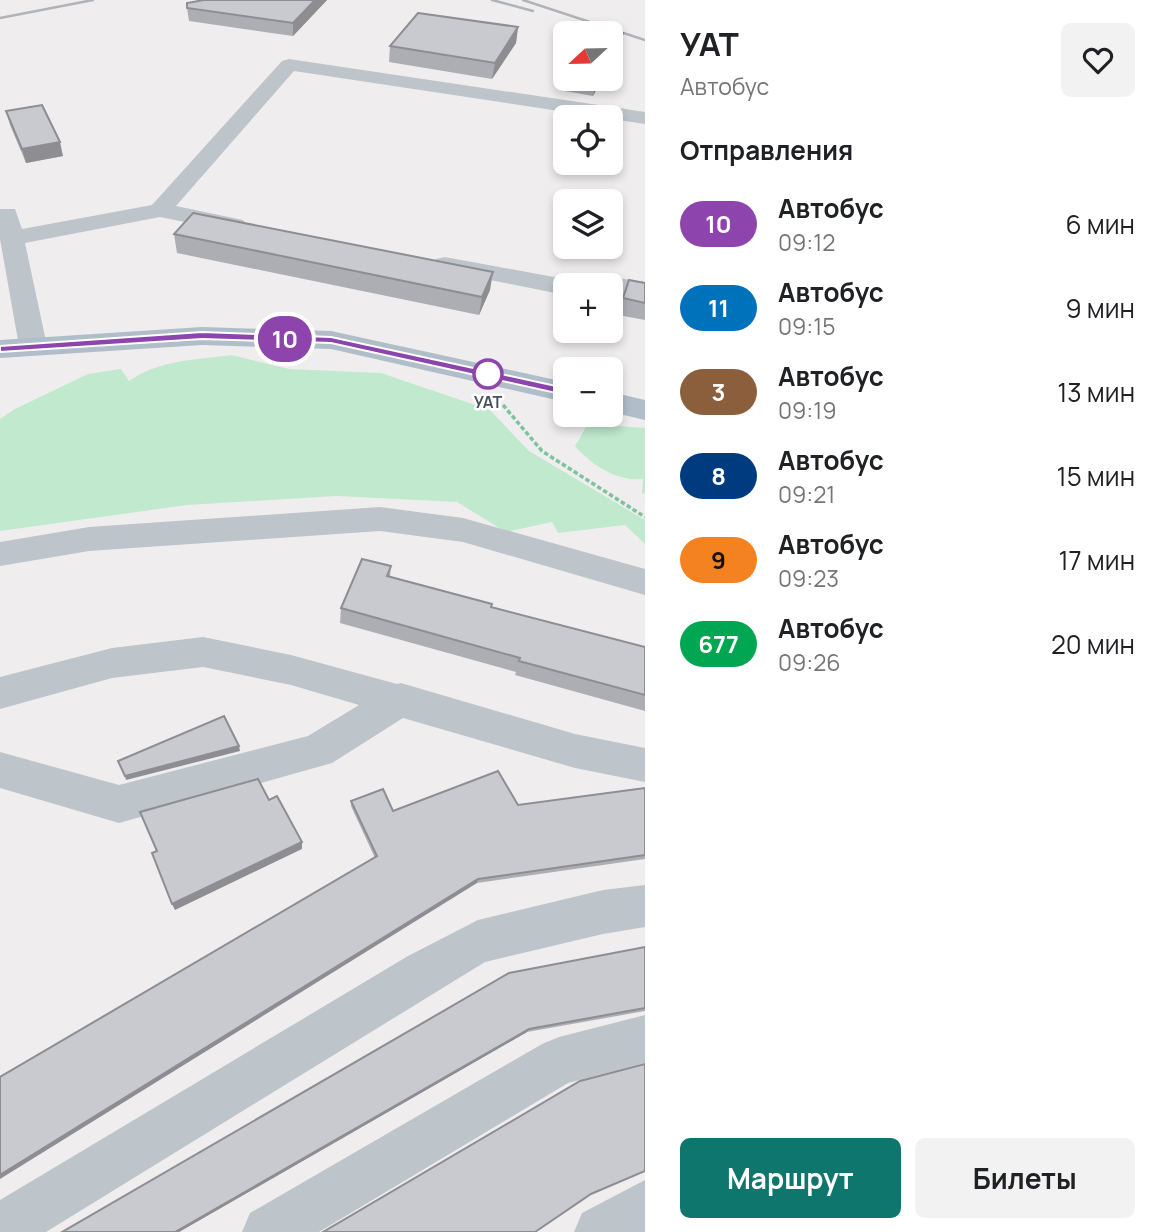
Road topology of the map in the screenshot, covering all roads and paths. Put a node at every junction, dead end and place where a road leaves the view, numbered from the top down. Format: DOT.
graph roads {
  1 [pos="645,118"];
  2 [pos="160,210"];
  3 [pos="254,228"];
  4 [pos="417,259"];
  5 [pos="553,285"];
  6 [pos="623,287"];
  7 [pos="645,290"];
  8 [pos="33,346"];
  9 [pos="0,349"];
  10 [pos="553,389"];
  11 [pos="503,405"];
  12 [pos="623,405"];
  13 [pos="645,410"];
  14 [pos="645,517"];
  15 [pos="0,554"];
  16 [pos="645,582"];
  17 [pos="0,693"];
  18 [pos="401,699"];
  19 [pos="645,765"];
  20 [pos="0,770"];
  21 [pos="645,906"];
  22 [pos="645,1039"];
  23 [pos="645,1206"];
  24 [pos="0,1230"];
  25 [pos="269,1232"];
  26 [pos="601,1232"];
  1 -- 2 [label="street"];
  2 -- 3 [label="street"];
  2 -- 8 [label="street"];
  4 -- 5 [label="street"];
  6 -- 7 [label="street"];
  8 -- 9 [label="main road"];
  8 -- 10 [label="main road"];
  11 -- 14 [label="path"];
  12 -- 13 [label="main road"];
  15 -- 16 [label="street"];
  17 -- 18 [label="street"];
  18 -- 19 [label="street"];
  18 -- 20 [label="street"];
  21 -- 24 [label="street"];
  22 -- 25 [label="street"];
  23 -- 26 [label="street"];
}
